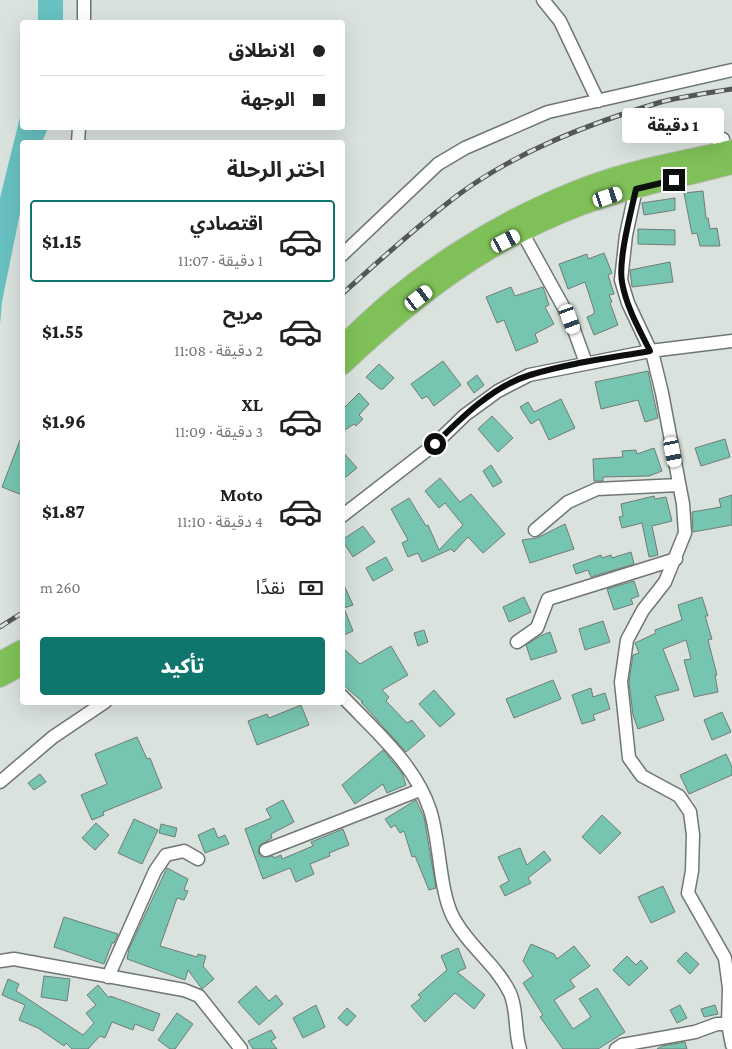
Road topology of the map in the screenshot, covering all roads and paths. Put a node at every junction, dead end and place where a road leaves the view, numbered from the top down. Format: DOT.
graph roads {
  1 [pos="84,0"];
  2 [pos="543,0"];
  3 [pos="84,20"];
  4 [pos="732,70"];
  5 [pos="598,101"];
  6 [pos="723,147"];
  7 [pos="732,165"];
  8 [pos="636,189"];
  9 [pos="522,232"];
  10 [pos="345,252"];
  11 [pos="732,341"];
  12 [pos="345,343"];
  13 [pos="650,351"];
  14 [pos="345,363"];
  15 [pos="586,363"];
  16 [pos="679,485"];
  17 [pos="345,514"];
  18 [pos="535,530"];
  19 [pos="676,558"];
  20 [pos="517,642"];
  21 [pos="20,650"];
  22 [pos="0,661"];
  23 [pos="20,667"];
  24 [pos="0,678"];
  25 [pos="345,699"];
  26 [pos="101,705"];
  27 [pos="0,782"];
  28 [pos="420,790"];
  29 [pos="266,850"];
  30 [pos="198,859"];
  31 [pos="0,960"];
  32 [pos="108,976"];
  33 [pos="730,1024"];
  34 [pos="732,1045"];
  35 [pos="241,1049"];
  36 [pos="520,1049"];
  37 [pos="616,1049"];
  1 -- 3 [label="street"];
  2 -- 5 [label="street"];
  4 -- 5 [label="street"];
  5 -- 10 [label="street"];
  6 -- 12 [label="highway"];
  7 -- 8 [label="highway"];
  8 -- 9 [label="highway"];
  8 -- 13 [label="street"];
  9 -- 14 [label="highway"];
  9 -- 15 [label="street"];
  11 -- 13 [label="street"];
  13 -- 15 [label="street"];
  13 -- 16 [label="street"];
  15 -- 17 [label="street"];
  16 -- 18 [label="street"];
  16 -- 19 [label="street"];
  19 -- 20 [label="street"];
  19 -- 33 [label="street"];
  21 -- 22 [label="highway"];
  23 -- 24 [label="highway"];
  25 -- 28 [label="street"];
  26 -- 27 [label="street"];
  28 -- 29 [label="street"];
  28 -- 36 [label="street"];
  30 -- 32 [label="street"];
  31 -- 32 [label="street"];
  32 -- 35 [label="street"];
  33 -- 34 [label="street"];
  33 -- 37 [label="street"];
}
